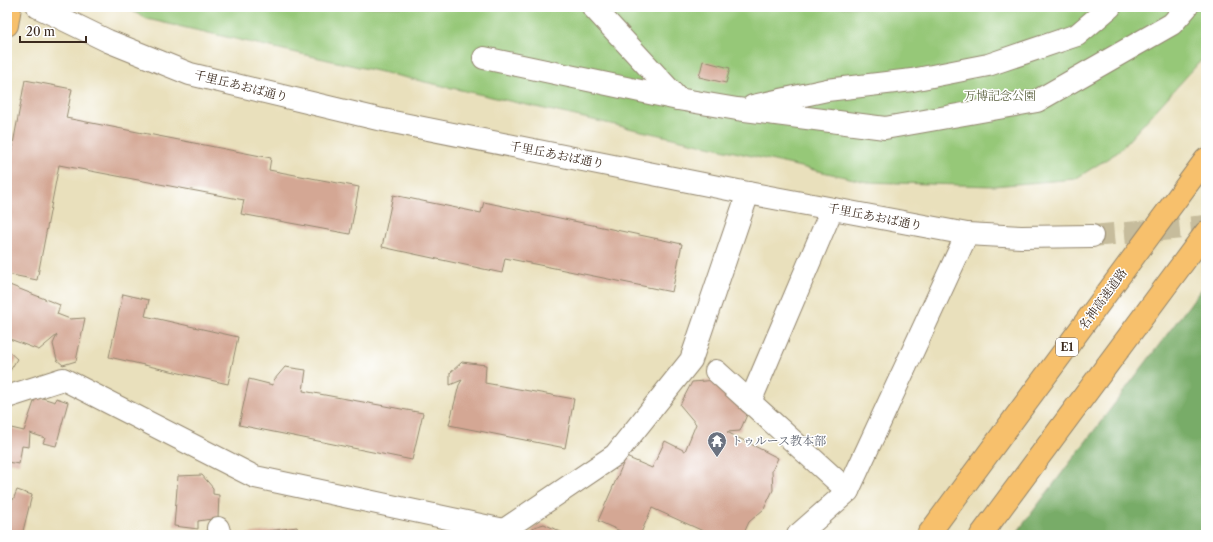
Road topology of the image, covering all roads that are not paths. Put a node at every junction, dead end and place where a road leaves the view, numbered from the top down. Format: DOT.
graph roads {
  1 [pos="10,7"];
  2 [pos="38,7"];
  3 [pos="593,7"];
  4 [pos="1110,7"];
  5 [pos="1187,7"];
  6 [pos="7,25"];
  7 [pos="484,58"];
  8 [pos="678,99"];
  9 [pos="736,110"];
  10 [pos="1206,159"];
  11 [pos="748,193"];
  12 [pos="832,209"];
  13 [pos="1206,232"];
  14 [pos="967,234"];
  15 [pos="1092,236"];
  16 [pos="716,370"];
  17 [pos="7,397"];
  18 [pos="750,402"];
  19 [pos="848,491"];
  20 [pos="798,535"];
  21 [pos="928,535"];
  22 [pos="981,535"];
  1 -- 6 [label="main road"];
  2 -- 11 [label="street, 千里丘あおば通り"];
  3 -- 8 [label="street"];
  4 -- 9 [label="street"];
  5 -- 9 [label="street"];
  7 -- 8 [label="street"];
  8 -- 9 [label="street"];
  10 -- 21 [label="main road, 名神高速道路 / E1"];
  11 -- 12 [label="street, 千里丘あおば通り"];
  11 -- 17 [label="street"];
  12 -- 14 [label="street, 千里丘あおば通り"];
  12 -- 18 [label="street"];
  13 -- 22 [label="main road"];
  14 -- 15 [label="street, 千里丘あおば通り"];
  14 -- 19 [label="street"];
  16 -- 18 [label="street"];
  18 -- 19 [label="street"];
  19 -- 20 [label="street"];
}
